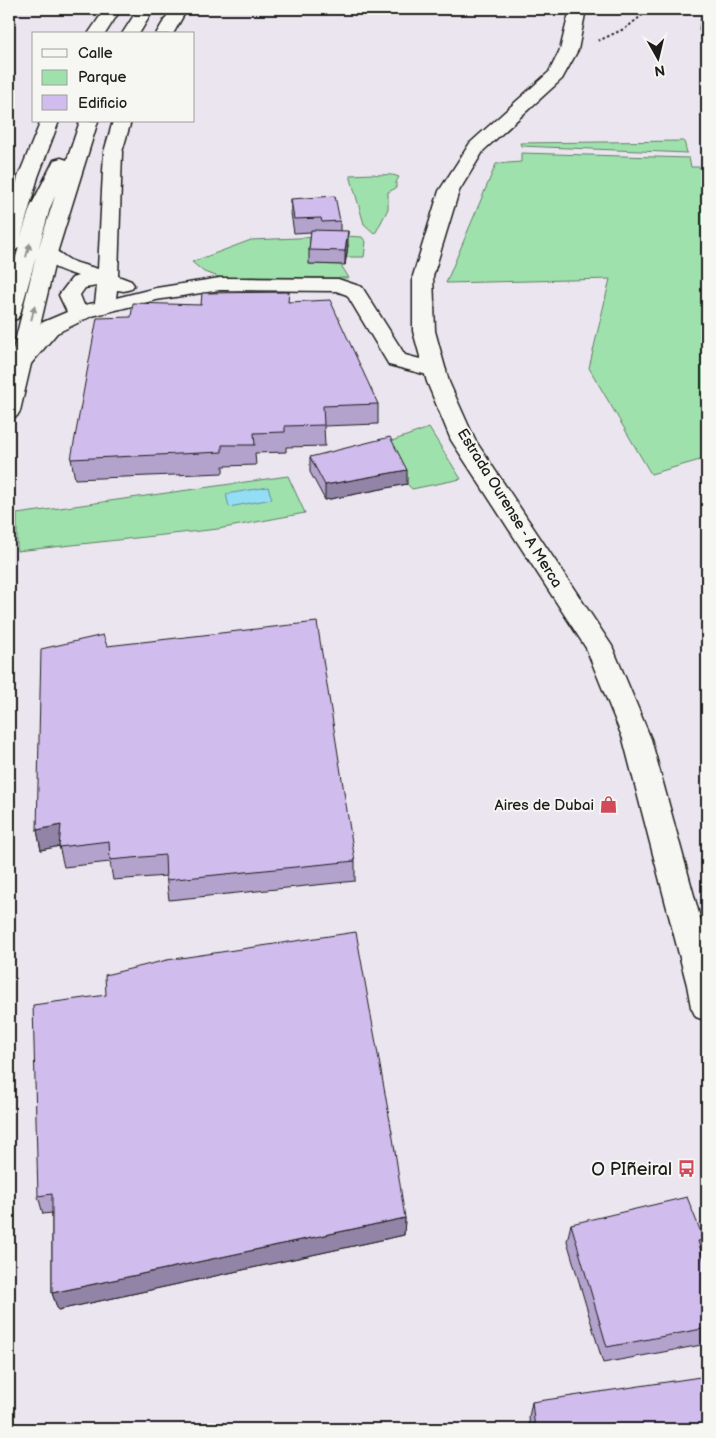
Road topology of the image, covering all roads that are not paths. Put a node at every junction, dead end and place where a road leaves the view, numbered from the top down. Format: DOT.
graph roads {
  1 [pos="113,9"];
  2 [pos="146,9"];
  3 [pos="179,9"];
  4 [pos="578,9"];
  5 [pos="97,32"];
  6 [pos="131,32"];
  7 [pos="165,32"];
  8 [pos="38,122"];
  9 [pos="50,122"];
  10 [pos="81,122"];
  11 [pos="89,122"];
  12 [pos="122,122"];
  13 [pos="9,184"];
  14 [pos="9,246"];
  15 [pos="47,253"];
  16 [pos="108,279"];
  17 [pos="156,294"];
  18 [pos="95,310"];
  19 [pos="9,314"];
  20 [pos="22,360"];
  21 [pos="434,370"];
  22 [pos="9,411"];
  23 [pos="707,1007"];
  1 -- 5 [label="main road"];
  2 -- 6 [label="main road"];
  3 -- 7 [label="main road"];
  4 -- 21 [label="main road, Estrada Ourense - A Merca"];
  8 -- 13 [label="main road"];
  9 -- 14 [label="main road"];
  19 -- 10 [label="main road, one-way"];
  11 -- 15 [label="main road"];
  12 -- 16 [label="main road"];
  15 -- 16 [label="main road"];
  20 -- 15 [label="main road, one-way"];
  16 -- 17 [label="main road"];
  16 -- 18 [label="main road"];
  16 -- 18 [label="main road"];
  17 -- 18 [label="main road"];
  17 -- 21 [label="main road"];
  18 -- 20 [label="main road"];
  20 -- 22 [label="main road"];
  21 -- 23 [label="main road, Estrada Ourense - A Merca"];
}
